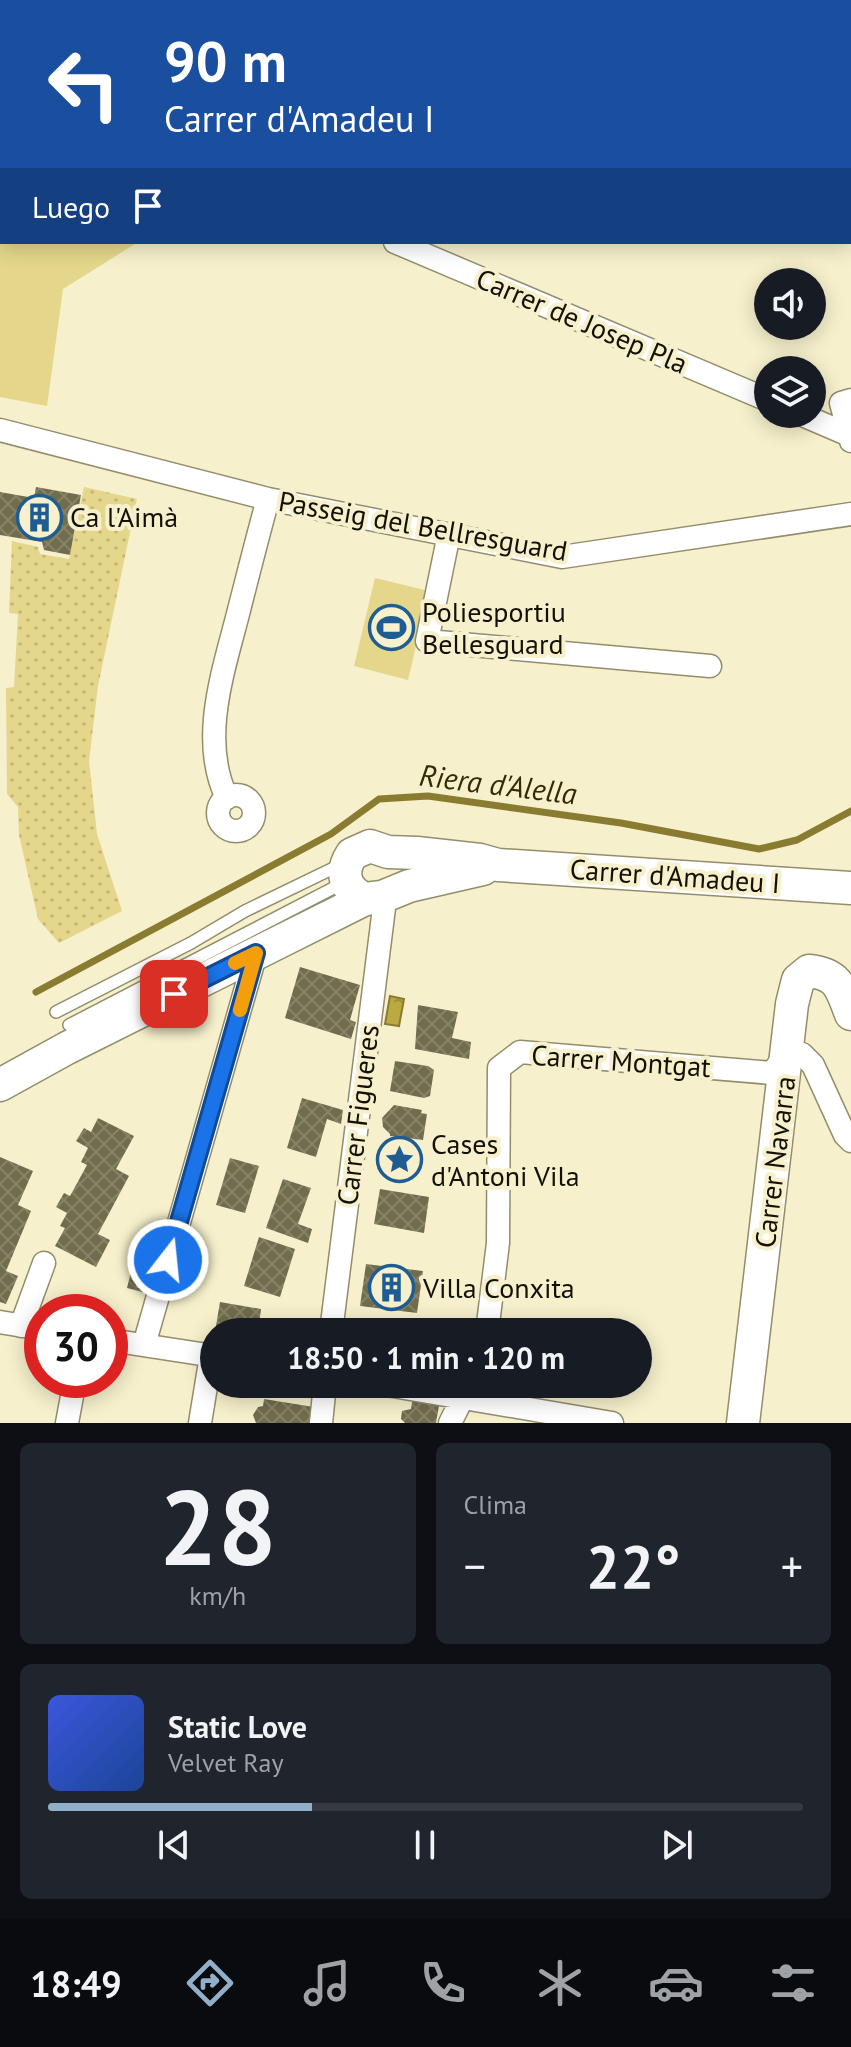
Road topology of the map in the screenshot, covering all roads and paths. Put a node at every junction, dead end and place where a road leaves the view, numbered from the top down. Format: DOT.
graph roads {
  1 [pos="400,244"];
  2 [pos="754,394"];
  3 [pos="851,400"];
  4 [pos="826,426"];
  5 [pos="0,430"];
  6 [pos="850,438"];
  7 [pos="268,499"];
  8 [pos="851,514"];
  9 [pos="449,534"];
  10 [pos="710,666"];
  11 [pos="227,798"];
  12 [pos="388,852"];
  13 [pos="498,865"];
  14 [pos="363,887"];
  15 [pos="849,894"];
  16 [pos="270,946"];
  17 [pos="56,1012"];
  18 [pos="851,1014"];
  19 [pos="66,1038"];
  20 [pos="0,1059"];
  21 [pos="782,1066"];
  22 [pos="0,1085"];
  23 [pos="851,1141"];
  24 [pos="44,1263"];
  25 [pos="333,1318"];
  26 [pos="489,1318"];
  27 [pos="21,1326"];
  28 [pos="128,1343"];
  29 [pos="144,1345"];
  30 [pos="200,1354"];
  31 [pos="72,1398"];
  32 [pos="204,1398"];
  33 [pos="324,1398"];
  34 [pos="466,1398"];
  35 [pos="501,1398"];
  36 [pos="67,1423"];
  37 [pos="200,1423"];
  38 [pos="321,1423"];
  39 [pos="450,1423"];
  40 [pos="612,1423"];
  41 [pos="743,1423"];
  1 -- 2 [label="street, Carrer de Josep Pla"];
  3 -- 6 [label="street"];
  4 -- 6 [label="street"];
  5 -- 7 [label="street, Passeig del Bellresguard"];
  7 -- 9 [label="street, Passeig del Bellresguard"];
  7 -- 11 [label="street"];
  8 -- 9 [label="street, Passeig del Bellresguard"];
  9 -- 10 [label="street"];
  12 -- 13 [label="street, Carrer d'Amadeu I"];
  12 -- 14 [label="street"];
  12 -- 14 [label="street, Carrer d'Amadeu I"];
  13 -- 14 [label="street, Carrer d'Amadeu I"];
  13 -- 15 [label="street, Carrer d'Amadeu I"];
  14 -- 16 [label="street, Carrer d'Amadeu I"];
  14 -- 17 [label="lane"];
  14 -- 19 [label="lane"];
  14 -- 25 [label="street, Carrer Figueres"];
  16 -- 19 [label="street, Carrer d'Amadeu I"];
  16 -- 29 [label="street"];
  18 -- 21 [label="street, Carrer Navarra"];
  19 -- 20 [label="street, Carrer d'Amadeu I"];
  19 -- 22 [label="street, Carrer d'Amadeu I"];
  21 -- 23 [label="street"];
  21 -- 26 [label="street, Carrer Montgat"];
  21 -- 41 [label="street, Carrer Navarra"];
  24 -- 27 [label="street"];
  28 -- 29 [label="street"];
  29 -- 30 [label="street"];
  31 -- 36 [label="street"];
  32 -- 37 [label="street"];
  33 -- 38 [label="street"];
  34 -- 39 [label="street"];
  35 -- 40 [label="street"];
}
